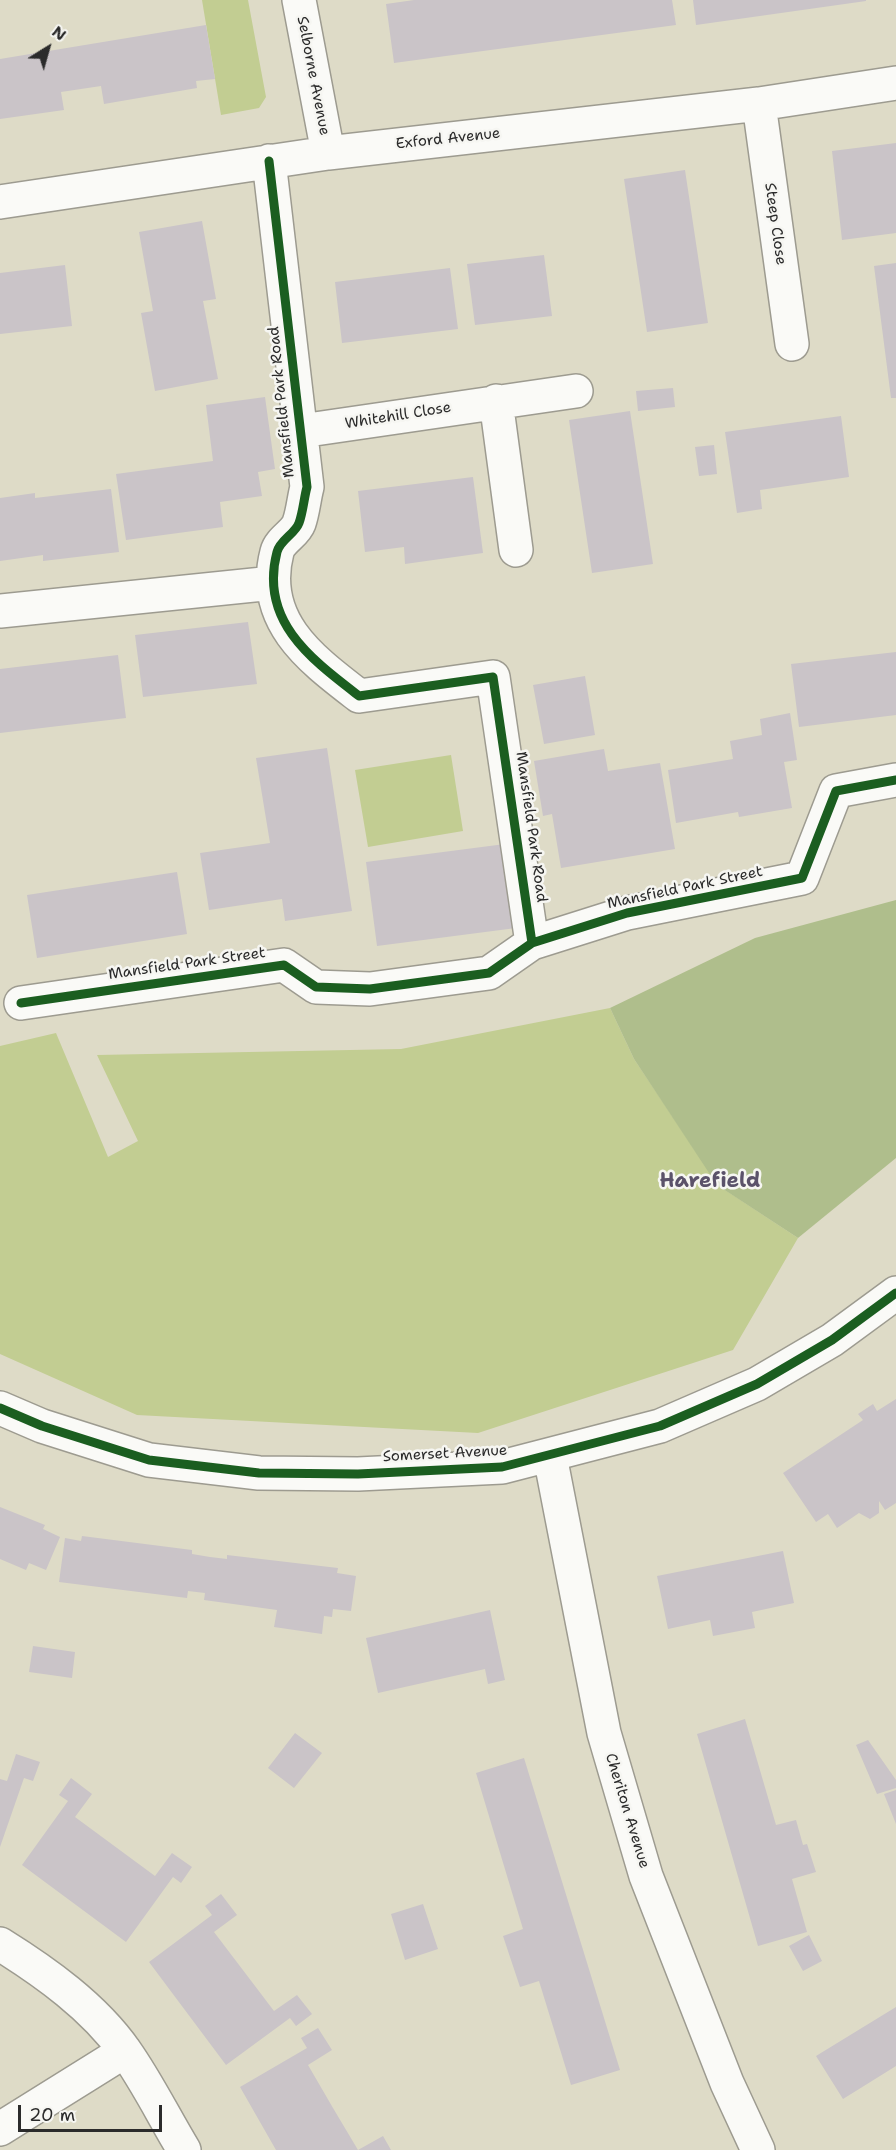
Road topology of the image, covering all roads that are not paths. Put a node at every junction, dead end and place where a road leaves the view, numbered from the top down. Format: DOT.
graph roads {
  1 [pos="299,0"];
  2 [pos="896,83"];
  3 [pos="759,104"];
  4 [pos="328,153"];
  5 [pos="269,161"];
  6 [pos="0,202"];
  7 [pos="792,344"];
  8 [pos="576,391"];
  9 [pos="496,401"];
  10 [pos="300,431"];
  11 [pos="516,550"];
  12 [pos="273,583"];
  13 [pos="0,611"];
  14 [pos="896,780"];
  15 [pos="532,943"];
  16 [pos="21,1003"];
  17 [pos="896,1293"];
  18 [pos="0,1408"];
  19 [pos="550,1456"];
  20 [pos="0,1944"];
  21 [pos="125,2051"];
  22 [pos="0,2129"];
  23 [pos="184,2150"];
  24 [pos="758,2150"];
  1 -- 4 [label="street, Selborne Avenue"];
  2 -- 3 [label="street, Exford Avenue"];
  3 -- 4 [label="street, Exford Avenue"];
  3 -- 7 [label="street, Steep Close"];
  4 -- 5 [label="street, Exford Avenue"];
  5 -- 6 [label="street, Exford Avenue"];
  5 -- 10 [label="street, Mansfield Park Road"];
  8 -- 9 [label="street, Whitehill Close"];
  9 -- 10 [label="street, Whitehill Close"];
  9 -- 11 [label="street"];
  10 -- 12 [label="street, Mansfield Park Road"];
  12 -- 13 [label="street"];
  12 -- 15 [label="street, Mansfield Park Road"];
  14 -- 15 [label="street, Mansfield Park Street"];
  15 -- 16 [label="street, Mansfield Park Street"];
  17 -- 19 [label="street, Somerset Avenue"];
  18 -- 19 [label="street, Somerset Avenue"];
  19 -- 24 [label="street, Cheriton Avenue"];
  20 -- 21 [label="street"];
  21 -- 22 [label="street"];
  21 -- 23 [label="street"];
}
